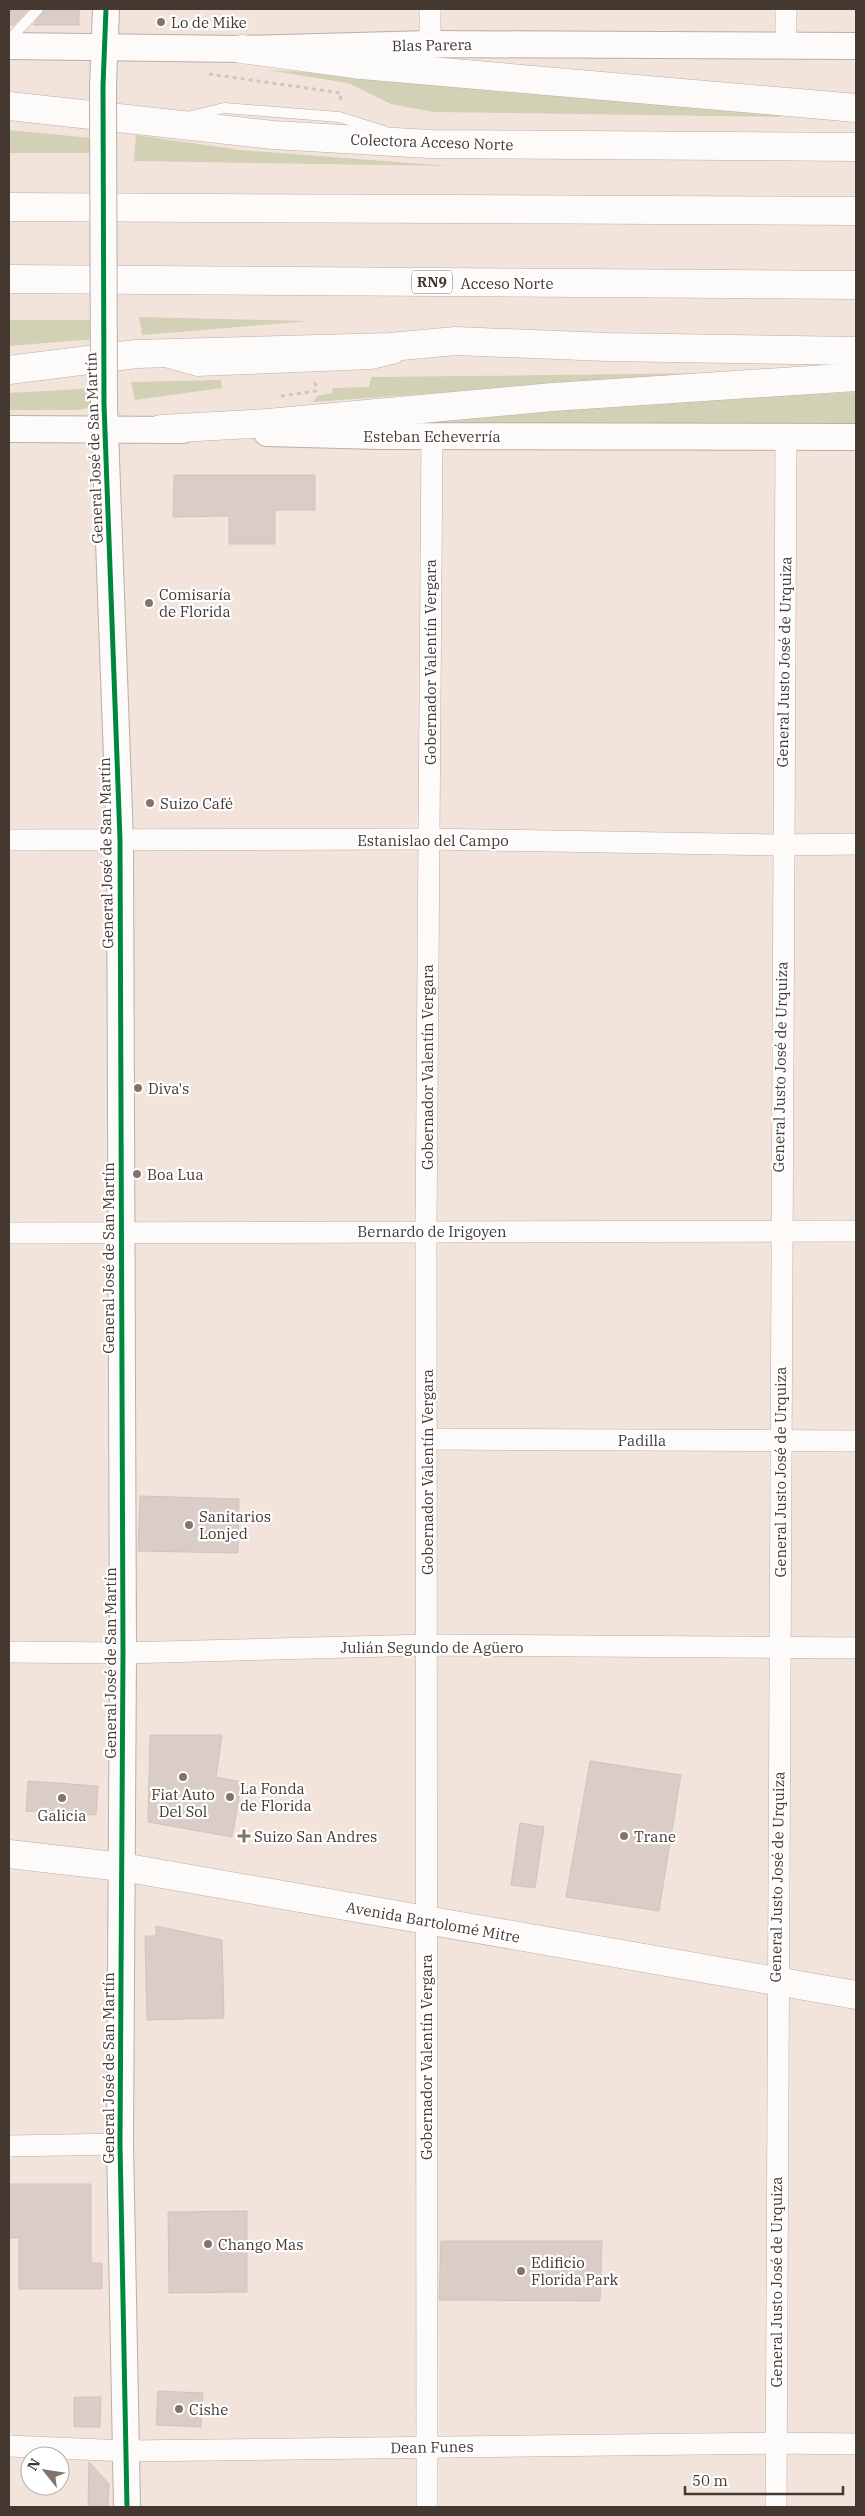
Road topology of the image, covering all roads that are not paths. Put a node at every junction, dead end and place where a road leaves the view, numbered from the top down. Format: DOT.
graph roads {
  1 [pos="38,9"];
  2 [pos="106,9"];
  3 [pos="430,9"];
  4 [pos="786,9"];
  5 [pos="9,40"];
  6 [pos="430,44"];
  7 [pos="9,46"];
  8 [pos="786,46"];
  9 [pos="856,46"];
  10 [pos="105,47"];
  11 [pos="241,49"];
  12 [pos="9,106"];
  13 [pos="856,108"];
  14 [pos="856,147"];
  15 [pos="9,207"];
  16 [pos="856,211"];
  17 [pos="9,279"];
  18 [pos="856,284"];
  19 [pos="856,351"];
  20 [pos="9,370"];
  21 [pos="856,377"];
  22 [pos="106,417"];
  23 [pos="9,429"];
  24 [pos="161,430"];
  25 [pos="432,436"];
  26 [pos="786,437"];
  27 [pos="856,437"];
  28 [pos="429,839"];
  29 [pos="9,840"];
  30 [pos="120,840"];
  31 [pos="856,844"];
  32 [pos="782,845"];
  33 [pos="426,1231"];
  34 [pos="779,1231"];
  35 [pos="856,1231"];
  36 [pos="9,1232"];
  37 [pos="121,1233"];
  38 [pos="427,1439"];
  39 [pos="780,1440"];
  40 [pos="856,1441"];
  41 [pos="427,1645"];
  42 [pos="779,1647"];
  43 [pos="856,1648"];
  44 [pos="9,1652"];
  45 [pos="123,1653"];
  46 [pos="9,1854"];
  47 [pos="122,1867"];
  48 [pos="426,1921"];
  49 [pos="776,1982"];
  50 [pos="856,1995"];
  51 [pos="120,2144"];
  52 [pos="9,2146"];
  53 [pos="776,2443"];
  54 [pos="856,2444"];
  55 [pos="9,2446"];
  56 [pos="428,2446"];
  57 [pos="127,2451"];
  58 [pos="127,2507"];
  59 [pos="427,2507"];
  60 [pos="776,2507"];
  1 -- 5 [label="lane"];
  2 -- 10 [label="street, General José de San Martín"];
  3 -- 6 [label="street"];
  4 -- 8 [label="street"];
  6 -- 8 [label="street, Blas Parera"];
  6 -- 11 [label="street, Blas Parera"];
  7 -- 10 [label="street, Blas Parera"];
  8 -- 9 [label="street, Blas Parera"];
  10 -- 11 [label="street, Blas Parera"];
  10 -- 22 [label="street, General José de San Martín, bridge"];
  11 -- 13 [label="main road"];
  12 -- 14 [label="main road, Colectora Acceso Norte"];
  15 -- 16 [label="main road"];
  17 -- 18 [label="main road, Acceso Norte / RN9"];
  19 -- 20 [label="main road"];
  21 -- 24 [label="main road"];
  22 -- 23 [label="street, Esteban Echeverría"];
  22 -- 24 [label="street, Esteban Echeverría"];
  22 -- 30 [label="street, General José de San Martín"];
  24 -- 25 [label="street, Esteban Echeverría"];
  25 -- 26 [label="street, Esteban Echeverría"];
  25 -- 28 [label="street, Gobernador Valentín Vergara"];
  26 -- 27 [label="street, Esteban Echeverría"];
  26 -- 32 [label="street, General Justo José de Urquiza"];
  28 -- 30 [label="street, Estanislao del Campo"];
  28 -- 32 [label="street, Estanislao del Campo"];
  28 -- 33 [label="street, Gobernador Valentín Vergara"];
  29 -- 30 [label="street, Estanislao del Campo"];
  30 -- 37 [label="street, General José de San Martín"];
  31 -- 32 [label="street, Estanislao del Campo"];
  32 -- 34 [label="street, General Justo José de Urquiza"];
  33 -- 34 [label="street, Bernardo de Irigoyen"];
  33 -- 37 [label="street, Bernardo de Irigoyen"];
  33 -- 38 [label="street, Gobernador Valentín Vergara"];
  34 -- 35 [label="street, Bernardo de Irigoyen"];
  34 -- 39 [label="street, General Justo José de Urquiza"];
  36 -- 37 [label="street, Bernardo de Irigoyen"];
  37 -- 45 [label="street, General José de San Martín"];
  38 -- 39 [label="street, Padilla"];
  38 -- 41 [label="street, Gobernador Valentín Vergara"];
  39 -- 40 [label="street, Padilla"];
  39 -- 42 [label="street, General Justo José de Urquiza"];
  41 -- 42 [label="street, Julián Segundo de Agüero"];
  41 -- 45 [label="street, Julián Segundo de Agüero"];
  41 -- 48 [label="street, Gobernador Valentín Vergara"];
  42 -- 43 [label="street, Julián Segundo de Agüero"];
  42 -- 49 [label="street, General Justo José de Urquiza"];
  44 -- 45 [label="street, Julián Segundo de Agüero"];
  45 -- 47 [label="street, General José de San Martín"];
  46 -- 47 [label="main road, Avenida Bartolomé Mitre"];
  47 -- 48 [label="main road, Avenida Bartolomé Mitre"];
  47 -- 51 [label="street, General José de San Martín"];
  48 -- 49 [label="main road, Avenida Bartolomé Mitre"];
  48 -- 56 [label="street, Gobernador Valentín Vergara"];
  49 -- 50 [label="main road, Avenida Bartolomé Mitre"];
  49 -- 53 [label="street, General Justo José de Urquiza"];
  51 -- 52 [label="street"];
  51 -- 57 [label="street, General José de San Martín"];
  53 -- 54 [label="street, Dean Funes"];
  53 -- 56 [label="street, Dean Funes"];
  53 -- 60 [label="street, General Justo José de Urquiza"];
  55 -- 57 [label="street, Dean Funes"];
  56 -- 57 [label="street, Dean Funes"];
  56 -- 59 [label="street, Gobernador Valentín Vergara"];
  57 -- 58 [label="street, General José de San Martín"];
}
